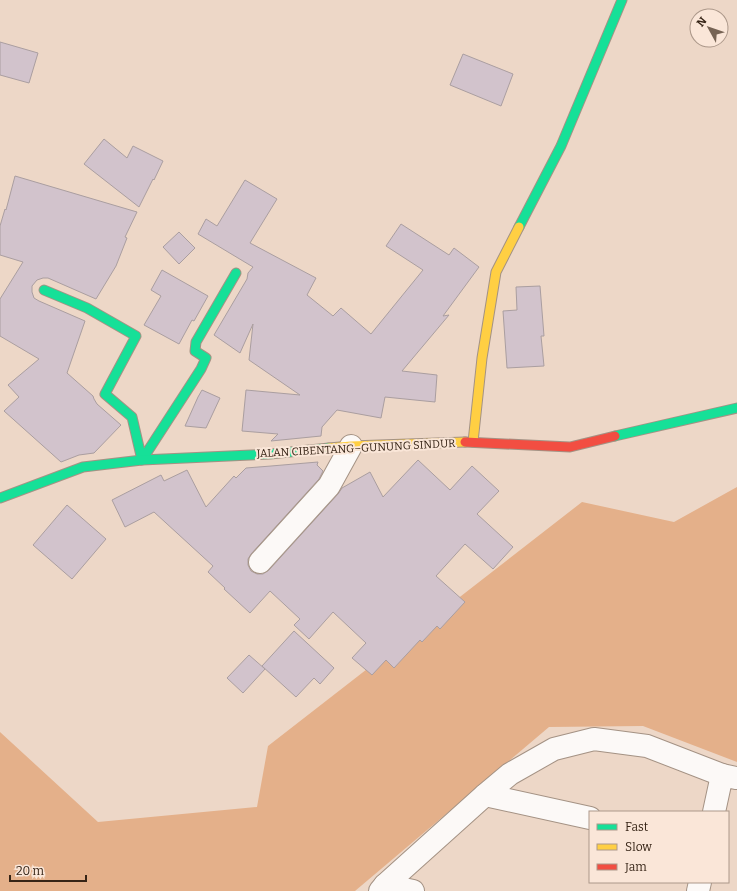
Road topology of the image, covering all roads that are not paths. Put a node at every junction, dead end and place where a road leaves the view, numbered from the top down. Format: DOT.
graph roads {
  1 [pos="622,0"];
  2 [pos="236,273"];
  3 [pos="44,290"];
  4 [pos="737,408"];
  5 [pos="473,442"];
  6 [pos="351,446"];
  7 [pos="142,460"];
  8 [pos="0,498"];
  9 [pos="260,562"];
  10 [pos="730,776"];
  11 [pos="484,795"];
  12 [pos="714,811"];
  13 [pos="589,818"];
  14 [pos="382,888"];
  15 [pos="413,891"];
  1 -- 5 [label="street"];
  2 -- 7 [label="street"];
  3 -- 7 [label="street"];
  4 -- 5 [label="street, JALAN CIBENTANG–GUNUNG SINDUR"];
  5 -- 6 [label="street, JALAN CIBENTANG–GUNUNG SINDUR"];
  6 -- 7 [label="street, JALAN CIBENTANG–GUNUNG SINDUR"];
  6 -- 9 [label="street"];
  7 -- 8 [label="street, JALAN CIBENTANG–GUNUNG SINDUR"];
  10 -- 11 [label="street"];
  10 -- 12 [label="street"];
  11 -- 13 [label="street"];
  11 -- 14 [label="street"];
  14 -- 15 [label="street"];
}
